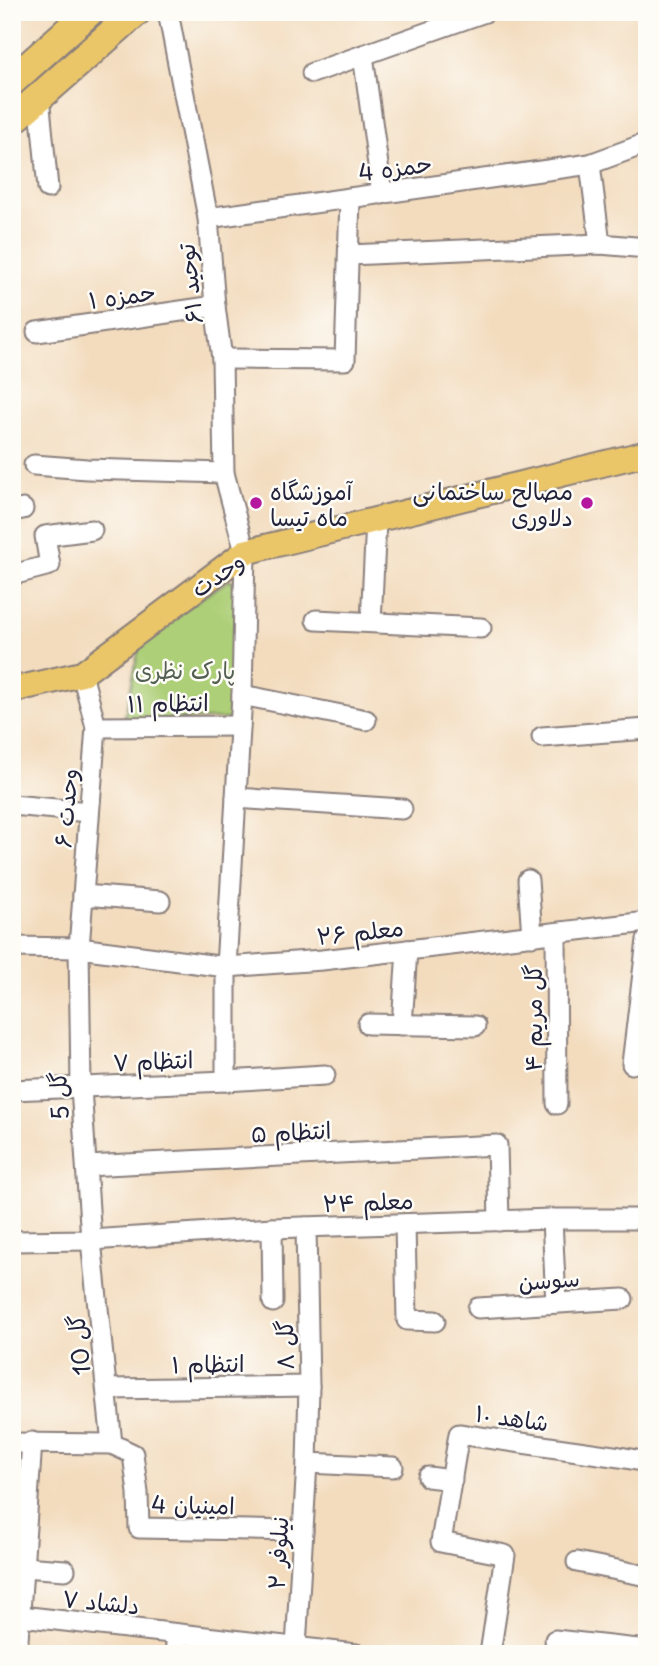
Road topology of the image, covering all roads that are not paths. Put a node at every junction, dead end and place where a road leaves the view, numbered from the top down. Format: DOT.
graph roads {
  1 [pos="89,12"];
  2 [pos="136,12"];
  3 [pos="168,12"];
  4 [pos="485,12"];
  5 [pos="363,55"];
  6 [pos="312,73"];
  7 [pos="12,81"];
  8 [pos="39,97"];
  9 [pos="12,121"];
  10 [pos="647,143"];
  11 [pos="590,164"];
  12 [pos="48,188"];
  13 [pos="382,194"];
  14 [pos="350,198"];
  15 [pos="208,218"];
  16 [pos="600,244"];
  17 [pos="647,248"];
  18 [pos="348,254"];
  19 [pos="215,306"];
  20 [pos="37,332"];
  21 [pos="222,359"];
  22 [pos="647,453"];
  23 [pos="34,466"];
  24 [pos="224,473"];
  25 [pos="376,521"];
  26 [pos="92,530"];
  27 [pos="245,552"];
  28 [pos="12,575"];
  29 [pos="316,620"];
  30 [pos="371,622"];
  31 [pos="481,628"];
  32 [pos="82,674"];
  33 [pos="12,690"];
  34 [pos="242,695"];
  35 [pos="366,720"];
  36 [pos="240,726"];
  37 [pos="96,727"];
  38 [pos="647,729"];
  39 [pos="542,737"];
  40 [pos="236,798"];
  41 [pos="12,805"];
  42 [pos="402,809"];
  43 [pos="89,812"];
  44 [pos="528,880"];
  45 [pos="83,895"];
  46 [pos="160,901"];
  47 [pos="647,922"];
  48 [pos="556,933"];
  49 [pos="532,936"];
  50 [pos="647,940"];
  51 [pos="12,947"];
  52 [pos="79,948"];
  53 [pos="407,950"];
  54 [pos="226,967"];
  55 [pos="368,1024"];
  56 [pos="402,1025"];
  57 [pos="475,1026"];
  58 [pos="632,1063"];
  59 [pos="325,1075"];
  60 [pos="226,1081"];
  61 [pos="81,1087"];
  62 [pos="12,1090"];
  63 [pos="557,1104"];
  64 [pos="88,1166"];
  65 [pos="552,1219"];
  66 [pos="647,1219"];
  67 [pos="499,1221"];
  68 [pos="405,1224"];
  69 [pos="306,1227"];
  70 [pos="272,1228"];
  71 [pos="91,1240"];
  72 [pos="12,1241"];
  73 [pos="623,1299"];
  74 [pos="273,1302"];
  75 [pos="556,1303"];
  76 [pos="478,1308"];
  77 [pos="435,1321"];
  78 [pos="309,1386"];
  79 [pos="107,1389"];
  80 [pos="32,1442"];
  81 [pos="12,1443"];
  82 [pos="112,1444"];
  83 [pos="307,1462"];
  84 [pos="647,1462"];
  85 [pos="393,1467"];
  86 [pos="428,1477"];
  87 [pos="452,1480"];
  88 [pos="303,1531"];
  89 [pos="577,1562"];
  90 [pos="23,1567"];
  91 [pos="65,1570"];
  92 [pos="647,1576"];
  93 [pos="16,1616"];
  94 [pos="177,1634"];
  95 [pos="555,1640"];
  96 [pos="296,1647"];
  97 [pos="260,1648"];
  98 [pos="642,1651"];
  99 [pos="325,1652"];
  100 [pos="17,1654"];
  101 [pos="175,1654"];
  102 [pos="356,1654"];
  103 [pos="491,1654"];
  1 -- 7 [label="highway"];
  2 -- 8 [label="highway"];
  3 -- 15 [label="street, توحید ۶۱"];
  4 -- 5 [label="street"];
  5 -- 6 [label="street"];
  5 -- 13 [label="street"];
  8 -- 9 [label="highway"];
  8 -- 12 [label="street"];
  10 -- 11 [label="street, حمزه 4"];
  11 -- 13 [label="street, حمزه 4"];
  11 -- 16 [label="street"];
  13 -- 14 [label="street, حمزه 4"];
  14 -- 15 [label="street, حمزه 4"];
  14 -- 18 [label="street"];
  15 -- 19 [label="street, توحید ۶۱"];
  16 -- 17 [label="street"];
  16 -- 18 [label="street"];
  18 -- 21 [label="street"];
  19 -- 20 [label="street, حمزه ۱"];
  19 -- 21 [label="street, توحید ۶۱"];
  21 -- 24 [label="street, توحید ۶۱"];
  22 -- 25 [label="main road, وحدت"];
  23 -- 24 [label="street"];
  24 -- 27 [label="street, توحید ۶۱"];
  25 -- 27 [label="main road, وحدت"];
  25 -- 30 [label="street"];
  26 -- 28 [label="street"];
  27 -- 32 [label="main road, وحدت"];
  27 -- 34 [label="street, توحید ۶۱"];
  29 -- 30 [label="street"];
  30 -- 31 [label="street"];
  32 -- 33 [label="main road, وحدت"];
  32 -- 37 [label="street, وحدت ۶"];
  34 -- 35 [label="street"];
  34 -- 36 [label="street, توحید ۶۱"];
  36 -- 37 [label="street, انتظام ۱۱"];
  36 -- 40 [label="street, توحید ۶۱"];
  37 -- 43 [label="street, وحدت ۶"];
  38 -- 39 [label="street"];
  40 -- 42 [label="street"];
  40 -- 54 [label="street, توحید ۶۱"];
  41 -- 43 [label="street"];
  43 -- 45 [label="street, وحدت ۶"];
  44 -- 49 [label="street"];
  45 -- 46 [label="street"];
  45 -- 52 [label="street, وحدت ۶"];
  47 -- 48 [label="street, معلم ۲۶"];
  48 -- 49 [label="street, معلم ۲۶"];
  48 -- 63 [label="street, گل مریم ۴"];
  49 -- 53 [label="street, معلم ۲۶"];
  50 -- 58 [label="street"];
  51 -- 52 [label="street, معلم ۲۶"];
  52 -- 54 [label="street, معلم ۲۶"];
  52 -- 61 [label="street, گل 5"];
  53 -- 54 [label="street, معلم ۲۶"];
  53 -- 56 [label="street"];
  54 -- 60 [label="street, توحید ۶۱"];
  55 -- 56 [label="street"];
  56 -- 57 [label="street"];
  59 -- 60 [label="street, انتظام ۷"];
  60 -- 61 [label="street, انتظام ۷"];
  61 -- 62 [label="street, انتظام ۷"];
  61 -- 64 [label="street, گل 5"];
  64 -- 67 [label="street, انتظام ۵"];
  64 -- 71 [label="street, گل 5"];
  65 -- 66 [label="street, معلم ۲۴"];
  65 -- 67 [label="street, معلم ۲۴"];
  65 -- 75 [label="street"];
  67 -- 68 [label="street, معلم ۲۴"];
  68 -- 69 [label="street, معلم ۲۴"];
  68 -- 77 [label="street"];
  69 -- 70 [label="street, معلم ۲۴"];
  69 -- 78 [label="street, گل ۸"];
  70 -- 71 [label="street, معلم ۲۴"];
  70 -- 74 [label="street"];
  71 -- 72 [label="street, معلم ۲۴"];
  71 -- 79 [label="street, گل 10"];
  73 -- 75 [label="street, سوسن"];
  75 -- 76 [label="street, سوسن"];
  78 -- 79 [label="street, انتظام ۱"];
  78 -- 83 [label="street, گل ۸"];
  79 -- 82 [label="street, گل 10"];
  80 -- 81 [label="street"];
  80 -- 82 [label="street"];
  80 -- 90 [label="street"];
  82 -- 88 [label="street, امینیان 4"];
  83 -- 85 [label="street"];
  83 -- 88 [label="street, نیلوفر ۲"];
  84 -- 87 [label="street, شاهد ۱۰"];
  86 -- 87 [label="street"];
  87 -- 103 [label="street, شاهد ۱۰"];
  88 -- 96 [label="street, نیلوفر ۲"];
  89 -- 92 [label="street"];
  90 -- 91 [label="street"];
  90 -- 93 [label="street"];
  93 -- 94 [label="street, دلشاد ۷"];
  93 -- 100 [label="street"];
  94 -- 97 [label="street, دلشاد ۷"];
  94 -- 101 [label="street"];
  95 -- 98 [label="street"];
  96 -- 97 [label="street, دلشاد ۷"];
  96 -- 99 [label="street, دلشاد ۷"];
  99 -- 102 [label="street, دلشاد ۷"];
}
